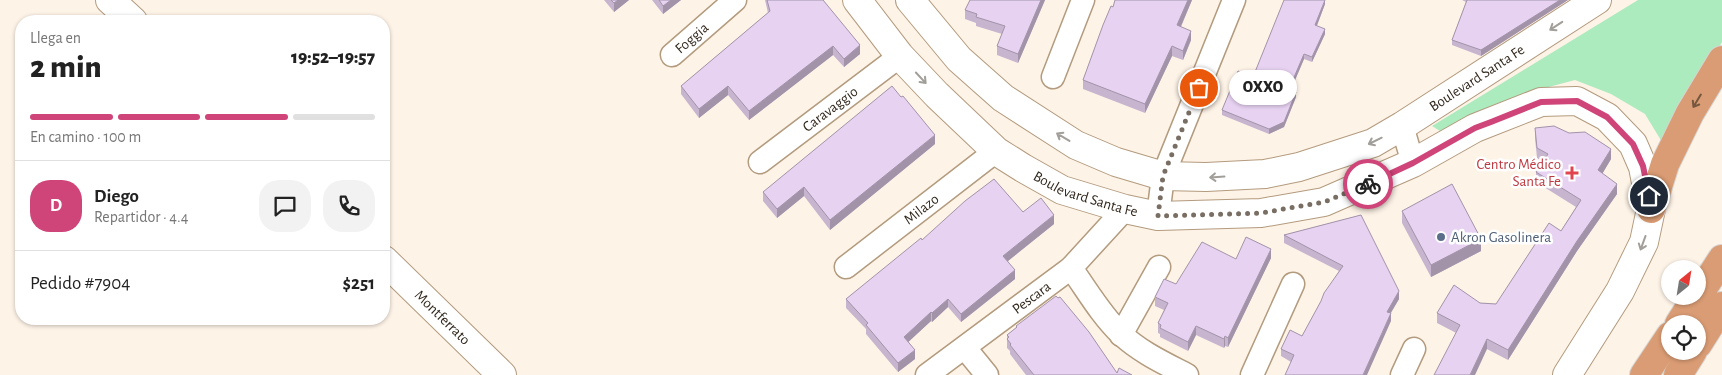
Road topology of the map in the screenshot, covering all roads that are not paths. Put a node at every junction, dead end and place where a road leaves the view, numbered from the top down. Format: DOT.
graph roads {
  1 [pos="110,0"];
  2 [pos="735,0"];
  3 [pos="857,0"];
  4 [pos="910,0"];
  5 [pos="1083,0"];
  6 [pos="1234,0"];
  7 [pos="1597,0"];
  8 [pos="126,15"];
  9 [pos="672,55"];
  10 [pos="900,56"];
  11 [pos="1722,60"];
  12 [pos="1053,77"];
  13 [pos="1402,126"];
  14 [pos="996,151"];
  15 [pos="760,162"];
  16 [pos="1413,163"];
  17 [pos="1163,176"];
  18 [pos="1125,209"];
  19 [pos="1651,209"];
  20 [pos="1158,216"];
  21 [pos="1722,259"];
  22 [pos="390,266"];
  23 [pos="846,267"];
  24 [pos="1159,267"];
  25 [pos="1071,268"];
  26 [pos="1706,283"];
  27 [pos="1293,284"];
  28 [pos="1722,306"];
  29 [pos="1706,331"];
  30 [pos="1122,335"];
  31 [pos="965,348"];
  32 [pos="1414,349"];
  33 [pos="1661,350"];
  34 [pos="1687,360"];
  35 [pos="502,375"];
  36 [pos="927,375"];
  37 [pos="987,375"];
  38 [pos="1187,375"];
  39 [pos="1252,375"];
  40 [pos="1402,375"];
  41 [pos="1567,375"];
  42 [pos="1644,375"];
  43 [pos="1678,375"];
  1 -- 8 [label="main road"];
  2 -- 9 [label="street, Foggia"];
  3 -- 10 [label="main road, Boulevard Santa Fe"];
  17 -- 4 [label="main road, Boulevard Santa Fe, one-way"];
  5 -- 12 [label="street"];
  6 -- 17 [label="street"];
  7 -- 13 [label="main road, Boulevard Santa Fe, one-way"];
  10 -- 14 [label="main road, Boulevard Santa Fe, one-way"];
  10 -- 15 [label="street, Caravaggio"];
  11 -- 19 [label="highway, one-way"];
  13 -- 16 [label="street"];
  13 -- 17 [label="main road, Boulevard Santa Fe, one-way"];
  14 -- 18 [label="main road, Boulevard Santa Fe"];
  14 -- 23 [label="street, Milazo"];
  16 -- 19 [label="main road, Boulevard Santa Fe"];
  16 -- 20 [label="main road, Boulevard Santa Fe"];
  17 -- 20 [label="street"];
  18 -- 20 [label="main road, Boulevard Santa Fe"];
  18 -- 25 [label="street, Pescara"];
  19 -- 41 [label="main road, Boulevard Santa Fe, one-way"];
  21 -- 26 [label="highway"];
  22 -- 35 [label="main road, Montferrato"];
  24 -- 30 [label="street"];
  25 -- 30 [label="street"];
  25 -- 31 [label="street, Pescara"];
  27 -- 39 [label="street"];
  28 -- 29 [label="highway"];
  30 -- 38 [label="street"];
  31 -- 36 [label="street, Pescara"];
  31 -- 37 [label="street"];
  32 -- 40 [label="street"];
  33 -- 42 [label="highway"];
  34 -- 43 [label="highway"];
}
